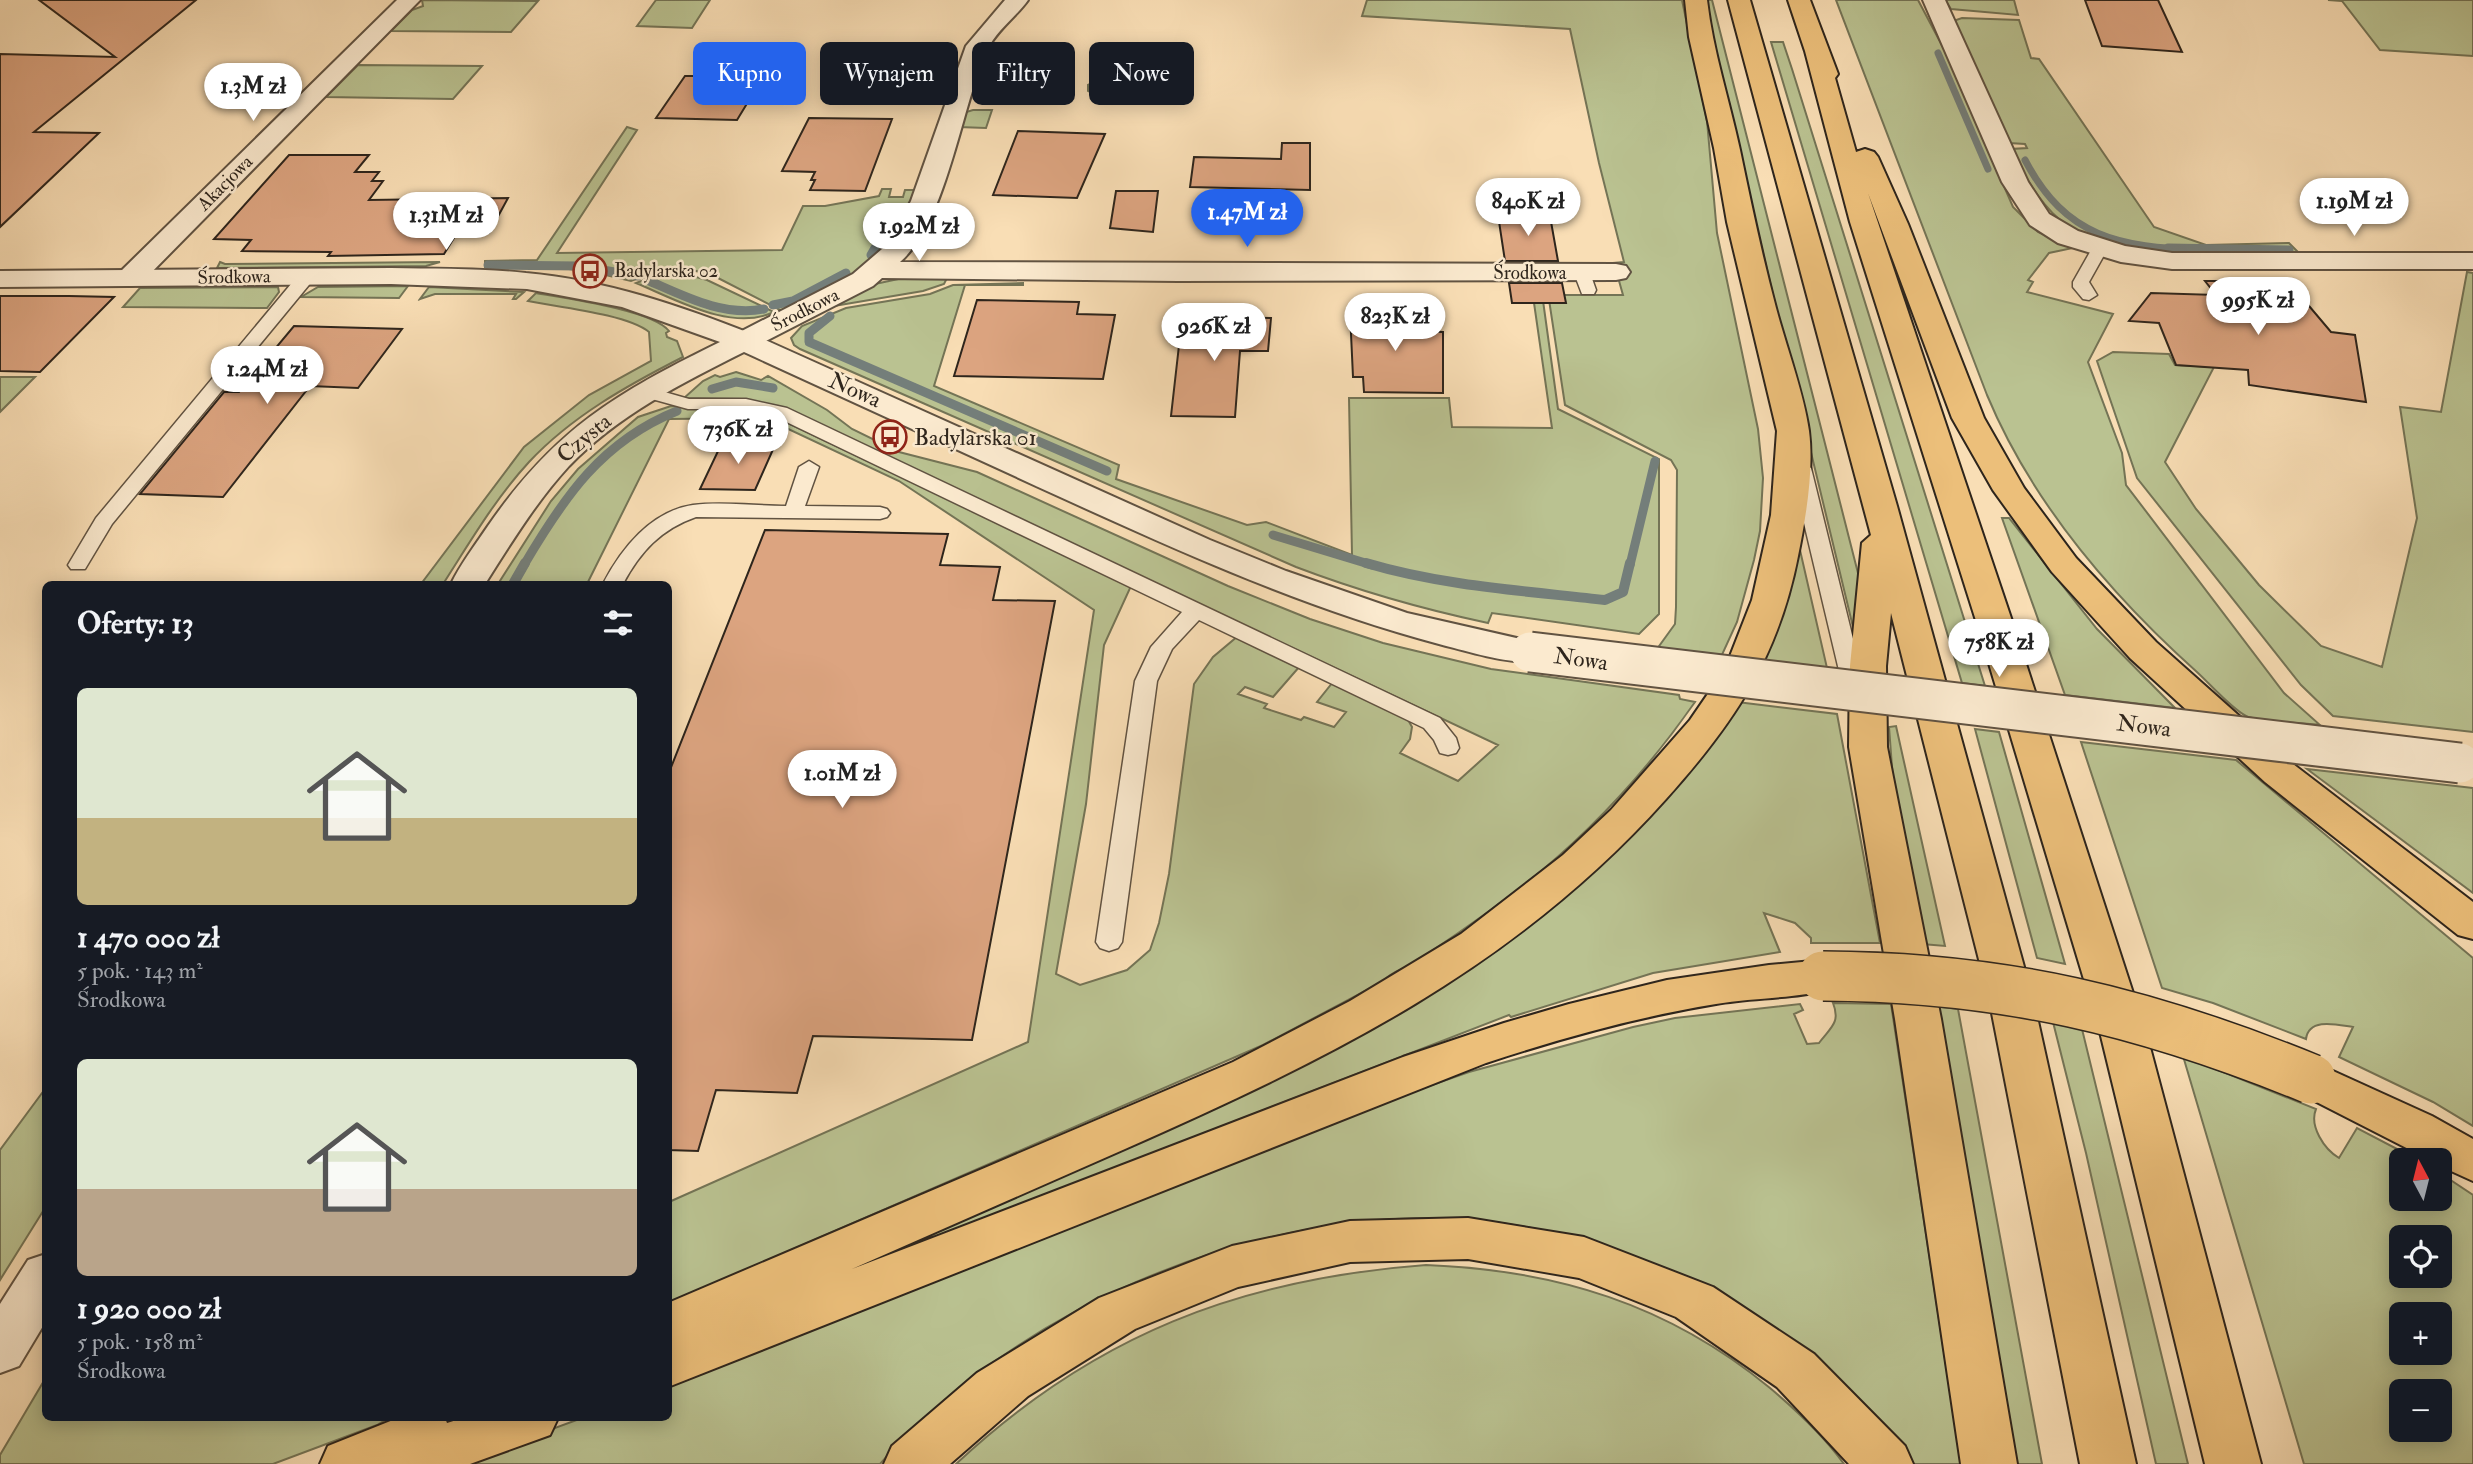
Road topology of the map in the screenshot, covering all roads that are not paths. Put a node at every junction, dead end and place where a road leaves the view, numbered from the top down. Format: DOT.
graph roads {
  1 [pos="409,0"];
  2 [pos="1017,0"];
  3 [pos="1696,0"];
  4 [pos="1739,0"];
  5 [pos="1799,0"];
  6 [pos="1934,0"];
  7 [pos="1814,48"];
  8 [pos="2101,248"];
  9 [pos="2473,261"];
  10 [pos="877,270"];
  11 [pos="1616,272"];
  12 [pos="307,276"];
  13 [pos="130,278"];
  14 [pos="0,279"];
  15 [pos="2089,295"];
  16 [pos="744,341"];
  17 [pos="647,391"];
  18 [pos="1793,431"];
  19 [pos="809,467"];
  20 [pos="1880,506"];
  21 [pos="794,510"];
  22 [pos="880,513"];
  23 [pos="78,565"];
  24 [pos="469,581"];
  25 [pos="615,581"];
  26 [pos="1196,610"];
  27 [pos="1868,747"];
  28 [pos="1448,748"];
  29 [pos="2467,763"];
  30 [pos="2473,924"];
  31 [pos="1109,942"];
  32 [pos="2473,1162"];
  33 [pos="42,1282"];
  34 [pos="672,1325"];
  35 [pos="0,1350"];
  36 [pos="672,1362"];
  37 [pos="451,1421"];
  38 [pos="522,1421"];
  39 [pos="348,1464"];
  40 [pos="400,1464"];
  41 [pos="912,1464"];
  42 [pos="1885,1464"];
  43 [pos="1990,1464"];
  44 [pos="2108,1464"];
  45 [pos="2233,1464"];
  1 -- 13 [label="street, Akacjowa"];
  2 -- 10 [label="street"];
  3 -- 18 [label="highway"];
  4 -- 20 [label="highway"];
  5 -- 7 [label="highway"];
  6 -- 8 [label="street"];
  7 -- 30 [label="highway"];
  7 -- 45 [label="highway"];
  8 -- 9 [label="street"];
  8 -- 15 [label="lane"];
  10 -- 11 [label="street, Środkowa"];
  10 -- 16 [label="street, Środkowa"];
  12 -- 13 [label="street, Środkowa"];
  12 -- 16 [label="street, Środkowa"];
  12 -- 23 [label="lane"];
  13 -- 14 [label="street, Środkowa"];
  16 -- 17 [label="street, Czysta"];
  16 -- 29 [label="street, Nowa, bridge"];
  17 -- 24 [label="street, Czysta"];
  17 -- 26 [label="lane"];
  18 -- 27 [label="lane"];
  18 -- 34 [label="highway"];
  19 -- 21 [label="lane"];
  20 -- 27 [label="highway"];
  20 -- 44 [label="highway"];
  21 -- 22 [label="lane"];
  21 -- 25 [label="lane"];
  26 -- 28 [label="lane"];
  26 -- 31 [label="lane"];
  27 -- 43 [label="highway"];
  32 -- 36 [label="highway, bridge"];
  33 -- 35 [label="street"];
  37 -- 39 [label="highway"];
  38 -- 40 [label="highway"];
  41 -- 42 [label="highway"];
}
